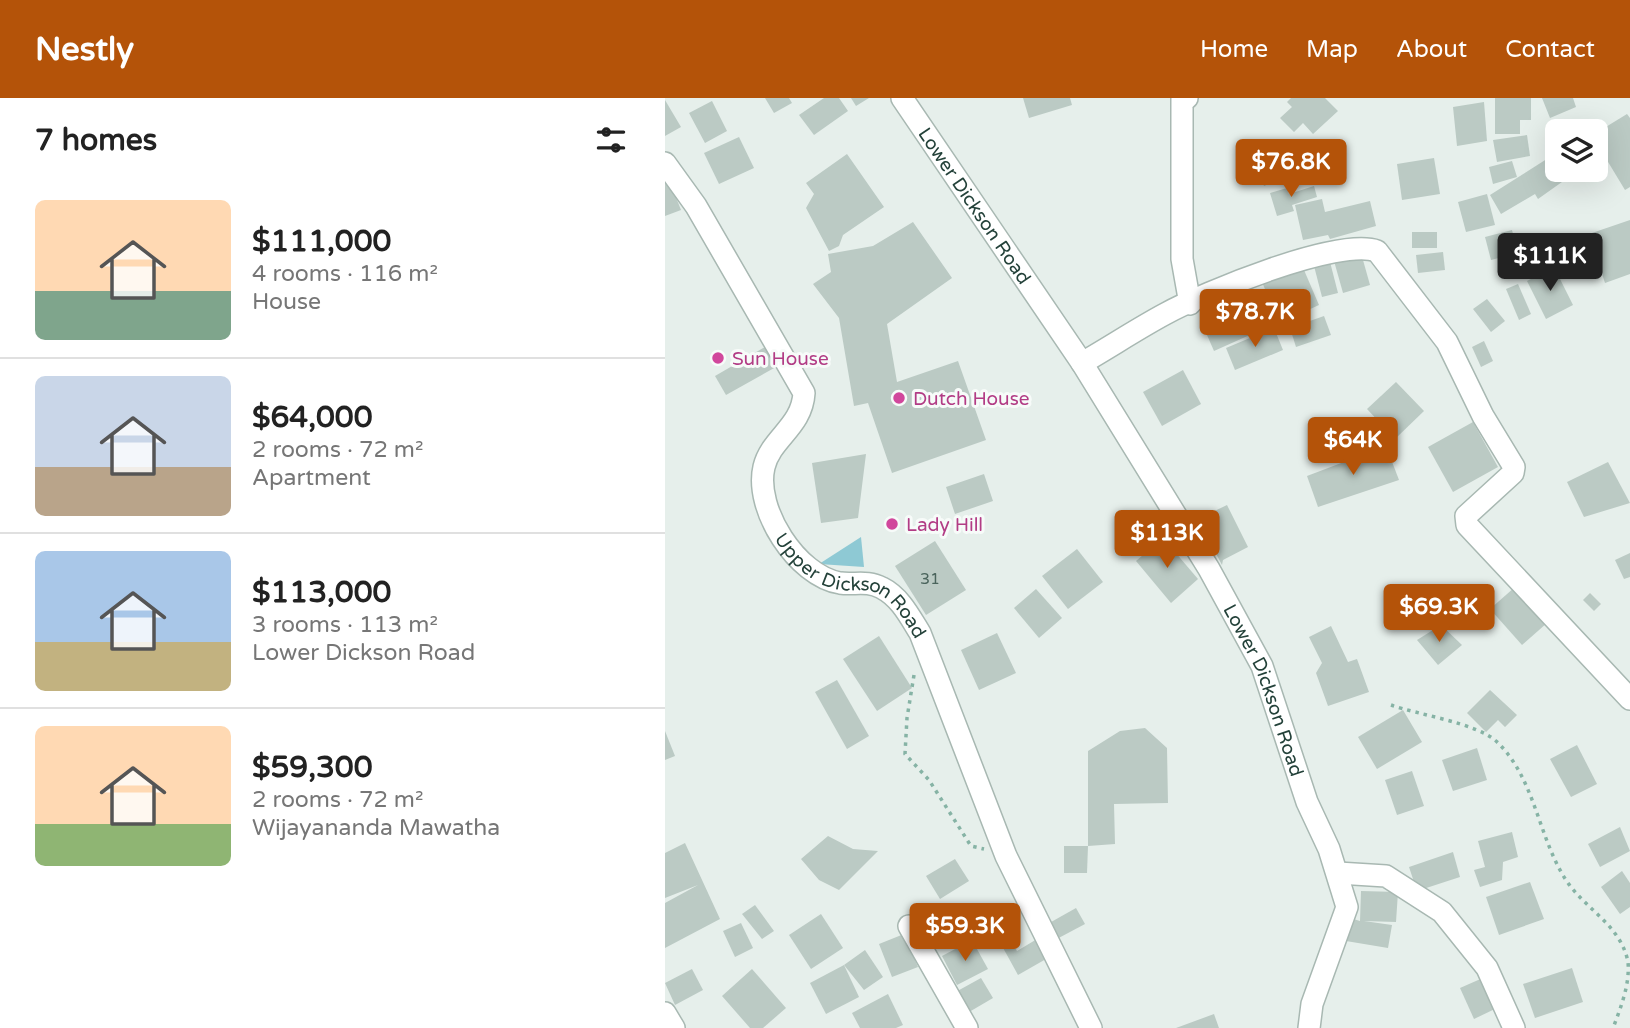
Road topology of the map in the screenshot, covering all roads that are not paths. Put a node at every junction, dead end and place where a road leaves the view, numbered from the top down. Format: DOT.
graph roads {
  1 [pos="902,98"];
  2 [pos="1183,98"];
  3 [pos="665,163"];
  4 [pos="1190,304"];
  5 [pos="1082,363"];
  6 [pos="1630,699"];
  7 [pos="1338,873"];
  8 [pos="909,926"];
  9 [pos="665,1013"];
  10 [pos="674,1028"];
  11 [pos="967,1028"];
  12 [pos="1091,1028"];
  13 [pos="1309,1028"];
  14 [pos="1514,1028"];
  1 -- 5 [label="street, Lower Dickson Road"];
  2 -- 4 [label="street"];
  3 -- 12 [label="street, Upper Dickson Road"];
  4 -- 5 [label="street"];
  4 -- 6 [label="street"];
  5 -- 7 [label="street, Lower Dickson Road"];
  7 -- 13 [label="street, Lower Dickson Road"];
  7 -- 14 [label="street"];
  8 -- 11 [label="street"];
  9 -- 10 [label="street"];
}
